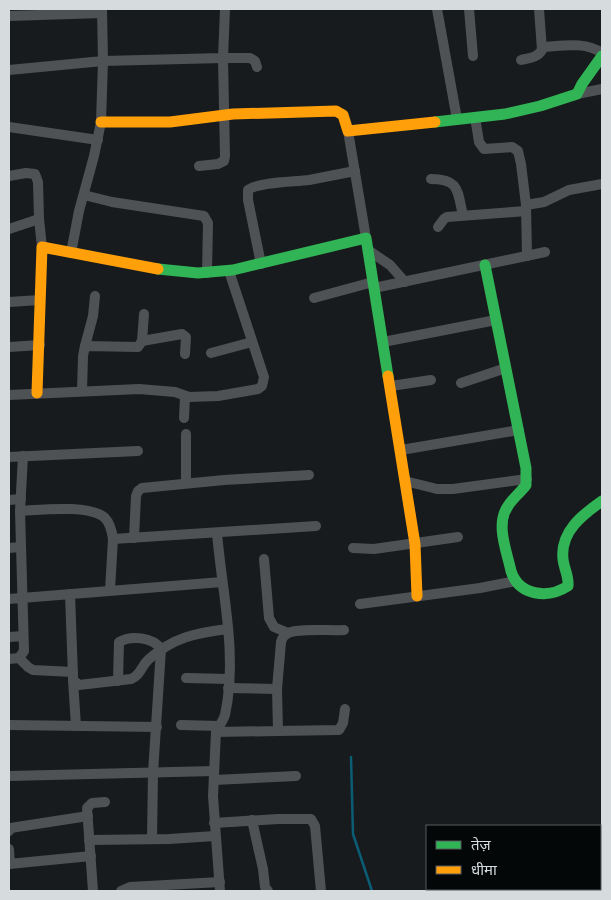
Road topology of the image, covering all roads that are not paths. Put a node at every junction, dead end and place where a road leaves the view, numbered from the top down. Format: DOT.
graph roads {
  1 [pos="225,9"];
  2 [pos="437,9"];
  3 [pos="469,9"];
  4 [pos="539,9"];
  5 [pos="102,11"];
  6 [pos="9,16"];
  7 [pos="542,47"];
  8 [pos="602,55"];
  9 [pos="473,56"];
  10 [pos="223,58"];
  11 [pos="521,60"];
  12 [pos="103,61"];
  13 [pos="257,67"];
  14 [pos="9,70"];
  15 [pos="602,88"];
  16 [pos="577,94"];
  17 [pos="225,115"];
  18 [pos="475,117"];
  19 [pos="457,119"];
  20 [pos="102,122"];
  21 [pos="9,127"];
  22 [pos="348,131"];
  23 [pos="98,140"];
  24 [pos="199,166"];
  25 [pos="354,171"];
  26 [pos="9,176"];
  27 [pos="431,179"];
  28 [pos="602,184"];
  29 [pos="84,195"];
  30 [pos="526,208"];
  31 [pos="463,215"];
  32 [pos="39,219"];
  33 [pos="438,227"];
  34 [pos="9,228"];
  35 [pos="366,238"];
  36 [pos="42,246"];
  37 [pos="368,250"];
  38 [pos="545,252"];
  39 [pos="71,253"];
  40 [pos="527,256"];
  41 [pos="261,264"];
  42 [pos="486,265"];
  43 [pos="234,270"];
  44 [pos="207,273"];
  45 [pos="405,282"];
  46 [pos="373,285"];
  47 [pos="95,296"];
  48 [pos="314,298"];
  49 [pos="40,300"];
  50 [pos="9,302"];
  51 [pos="144,314"];
  52 [pos="496,320"];
  53 [pos="142,341"];
  54 [pos="252,342"];
  55 [pos="383,342"];
  56 [pos="40,345"];
  57 [pos="85,346"];
  58 [pos="9,347"];
  59 [pos="211,353"];
  60 [pos="185,354"];
  61 [pos="506,368"];
  62 [pos="431,380"];
  63 [pos="461,382"];
  64 [pos="390,386"];
  65 [pos="82,391"];
  66 [pos="37,393"];
  67 [pos="9,395"];
  68 [pos="185,396"];
  69 [pos="184,418"];
  70 [pos="520,430"];
  71 [pos="186,434"];
  72 [pos="401,450"];
  73 [pos="138,451"];
  74 [pos="23,456"];
  75 [pos="9,457"];
  76 [pos="309,475"];
  77 [pos="527,479"];
  78 [pos="405,481"];
  79 [pos="186,483"];
  80 [pos="21,499"];
  81 [pos="9,500"];
  82 [pos="602,501"];
  83 [pos="20,510"];
  84 [pos="316,526"];
  85 [pos="217,533"];
  86 [pos="458,537"];
  87 [pos="134,538"];
  88 [pos="113,539"];
  89 [pos="415,544"];
  90 [pos="9,548"];
  91 [pos="20,548"];
  92 [pos="353,548"];
  93 [pos="264,559"];
  94 [pos="516,581"];
  95 [pos="222,582"];
  96 [pos="110,590"];
  97 [pos="70,594"];
  98 [pos="417,596"];
  99 [pos="21,598"];
  100 [pos="9,599"];
  101 [pos="360,604"];
  102 [pos="228,629"];
  103 [pos="344,630"];
  104 [pos="288,633"];
  105 [pos="23,636"];
  106 [pos="9,637"];
  107 [pos="161,649"];
  108 [pos="14,659"];
  109 [pos="73,676"];
  110 [pos="186,678"];
  111 [pos="118,681"];
  112 [pos="228,684"];
  113 [pos="277,689"];
  114 [pos="345,709"];
  115 [pos="9,725"];
  116 [pos="181,725"];
  117 [pos="76,726"];
  118 [pos="157,727"];
  119 [pos="218,729"];
  120 [pos="278,731"];
  121 [pos="153,773"];
  122 [pos="9,776"];
  123 [pos="214,776"];
  124 [pos="296,776"];
  125 [pos="105,802"];
  126 [pos="88,816"];
  127 [pos="252,820"];
  128 [pos="214,824"];
  129 [pos="9,832"];
  130 [pos="215,836"];
  131 [pos="152,839"];
  132 [pos="90,840"];
  133 [pos="9,849"];
  134 [pos="91,856"];
  135 [pos="9,864"];
  136 [pos="220,886"];
  137 [pos="94,891"];
  138 [pos="121,891"];
  139 [pos="268,891"];
  140 [pos="321,891"];
  1 -- 10 [label="street"];
  2 -- 19 [label="street"];
  3 -- 9 [label="street"];
  4 -- 7 [label="street"];
  5 -- 6 [label="street"];
  5 -- 12 [label="street"];
  7 -- 8 [label="street"];
  7 -- 11 [label="street"];
  8 -- 16 [label="street"];
  10 -- 12 [label="street"];
  10 -- 13 [label="street"];
  10 -- 17 [label="street"];
  12 -- 14 [label="street"];
  12 -- 20 [label="street"];
  15 -- 16 [label="street"];
  16 -- 18 [label="street"];
  17 -- 20 [label="street"];
  17 -- 22 [label="street"];
  17 -- 24 [label="street"];
  18 -- 19 [label="street"];
  18 -- 30 [label="street"];
  19 -- 22 [label="street"];
  20 -- 23 [label="street"];
  21 -- 23 [label="street"];
  22 -- 25 [label="street"];
  23 -- 29 [label="street"];
  25 -- 35 [label="street"];
  25 -- 41 [label="street"];
  26 -- 32 [label="street"];
  27 -- 31 [label="street"];
  28 -- 30 [label="street"];
  29 -- 39 [label="street"];
  29 -- 44 [label="street"];
  30 -- 31 [label="street"];
  30 -- 40 [label="street"];
  31 -- 33 [label="street"];
  32 -- 34 [label="street"];
  32 -- 36 [label="street"];
  35 -- 37 [label="street"];
  35 -- 41 [label="street"];
  36 -- 39 [label="street"];
  36 -- 49 [label="street"];
  37 -- 45 [label="street"];
  37 -- 46 [label="street"];
  38 -- 40 [label="street"];
  39 -- 44 [label="street"];
  40 -- 42 [label="street"];
  41 -- 43 [label="street"];
  42 -- 45 [label="street"];
  42 -- 52 [label="street"];
  43 -- 44 [label="street"];
  43 -- 54 [label="street"];
  45 -- 46 [label="street"];
  46 -- 48 [label="street"];
  46 -- 55 [label="street"];
  47 -- 57 [label="street"];
  49 -- 50 [label="street"];
  49 -- 56 [label="street"];
  51 -- 53 [label="street"];
  52 -- 55 [label="street"];
  52 -- 61 [label="street"];
  53 -- 57 [label="street"];
  53 -- 60 [label="street"];
  54 -- 59 [label="street"];
  54 -- 68 [label="street"];
  55 -- 64 [label="street"];
  56 -- 58 [label="street"];
  56 -- 66 [label="street"];
  57 -- 65 [label="street"];
  61 -- 63 [label="street"];
  61 -- 70 [label="street"];
  62 -- 64 [label="street"];
  64 -- 72 [label="street"];
  65 -- 66 [label="street"];
  65 -- 68 [label="street"];
  66 -- 67 [label="street"];
  68 -- 69 [label="street"];
  70 -- 72 [label="street"];
  70 -- 77 [label="street"];
  71 -- 79 [label="street"];
  72 -- 78 [label="street"];
  73 -- 74 [label="street"];
  74 -- 75 [label="street"];
  74 -- 80 [label="street"];
  76 -- 79 [label="street"];
  77 -- 78 [label="street"];
  77 -- 94 [label="street"];
  78 -- 89 [label="street"];
  79 -- 87 [label="street"];
  80 -- 81 [label="street"];
  80 -- 83 [label="street"];
  82 -- 94 [label="street"];
  83 -- 88 [label="street"];
  83 -- 91 [label="street"];
  84 -- 85 [label="street"];
  85 -- 87 [label="street"];
  85 -- 95 [label="street"];
  86 -- 89 [label="street"];
  87 -- 88 [label="street"];
  88 -- 96 [label="street"];
  89 -- 92 [label="street"];
  89 -- 98 [label="street"];
  90 -- 91 [label="street"];
  91 -- 99 [label="street"];
  93 -- 104 [label="street"];
  94 -- 98 [label="street"];
  95 -- 96 [label="street"];
  95 -- 102 [label="street"];
  96 -- 97 [label="street"];
  97 -- 99 [label="street"];
  97 -- 109 [label="street"];
  98 -- 101 [label="street"];
  99 -- 100 [label="street"];
  99 -- 105 [label="street"];
  102 -- 107 [label="street"];
  102 -- 112 [label="street"];
  103 -- 104 [label="street"];
  104 -- 113 [label="street"];
  105 -- 106 [label="street"];
  105 -- 108 [label="street"];
  107 -- 111 [label="street"];
  107 -- 111 [label="street"];
  107 -- 118 [label="street"];
  108 -- 109 [label="street"];
  109 -- 111 [label="street"];
  109 -- 117 [label="street"];
  110 -- 112 [label="street"];
  112 -- 113 [label="street"];
  112 -- 119 [label="street"];
  113 -- 120 [label="street"];
  114 -- 120 [label="street"];
  115 -- 117 [label="street"];
  116 -- 119 [label="street"];
  117 -- 118 [label="street"];
  118 -- 121 [label="street"];
  119 -- 120 [label="street"];
  119 -- 123 [label="street"];
  121 -- 122 [label="street"];
  121 -- 123 [label="street"];
  121 -- 131 [label="street"];
  123 -- 124 [label="street"];
  123 -- 128 [label="street"];
  125 -- 126 [label="street"];
  126 -- 129 [label="street"];
  126 -- 132 [label="street"];
  127 -- 128 [label="street"];
  127 -- 139 [label="street"];
  127 -- 140 [label="street"];
  128 -- 130 [label="street"];
  130 -- 131 [label="street"];
  130 -- 136 [label="street"];
  131 -- 132 [label="street"];
  132 -- 134 [label="street"];
  133 -- 135 [label="street"];
  134 -- 135 [label="street"];
  134 -- 137 [label="street"];
  136 -- 138 [label="street"];
}
